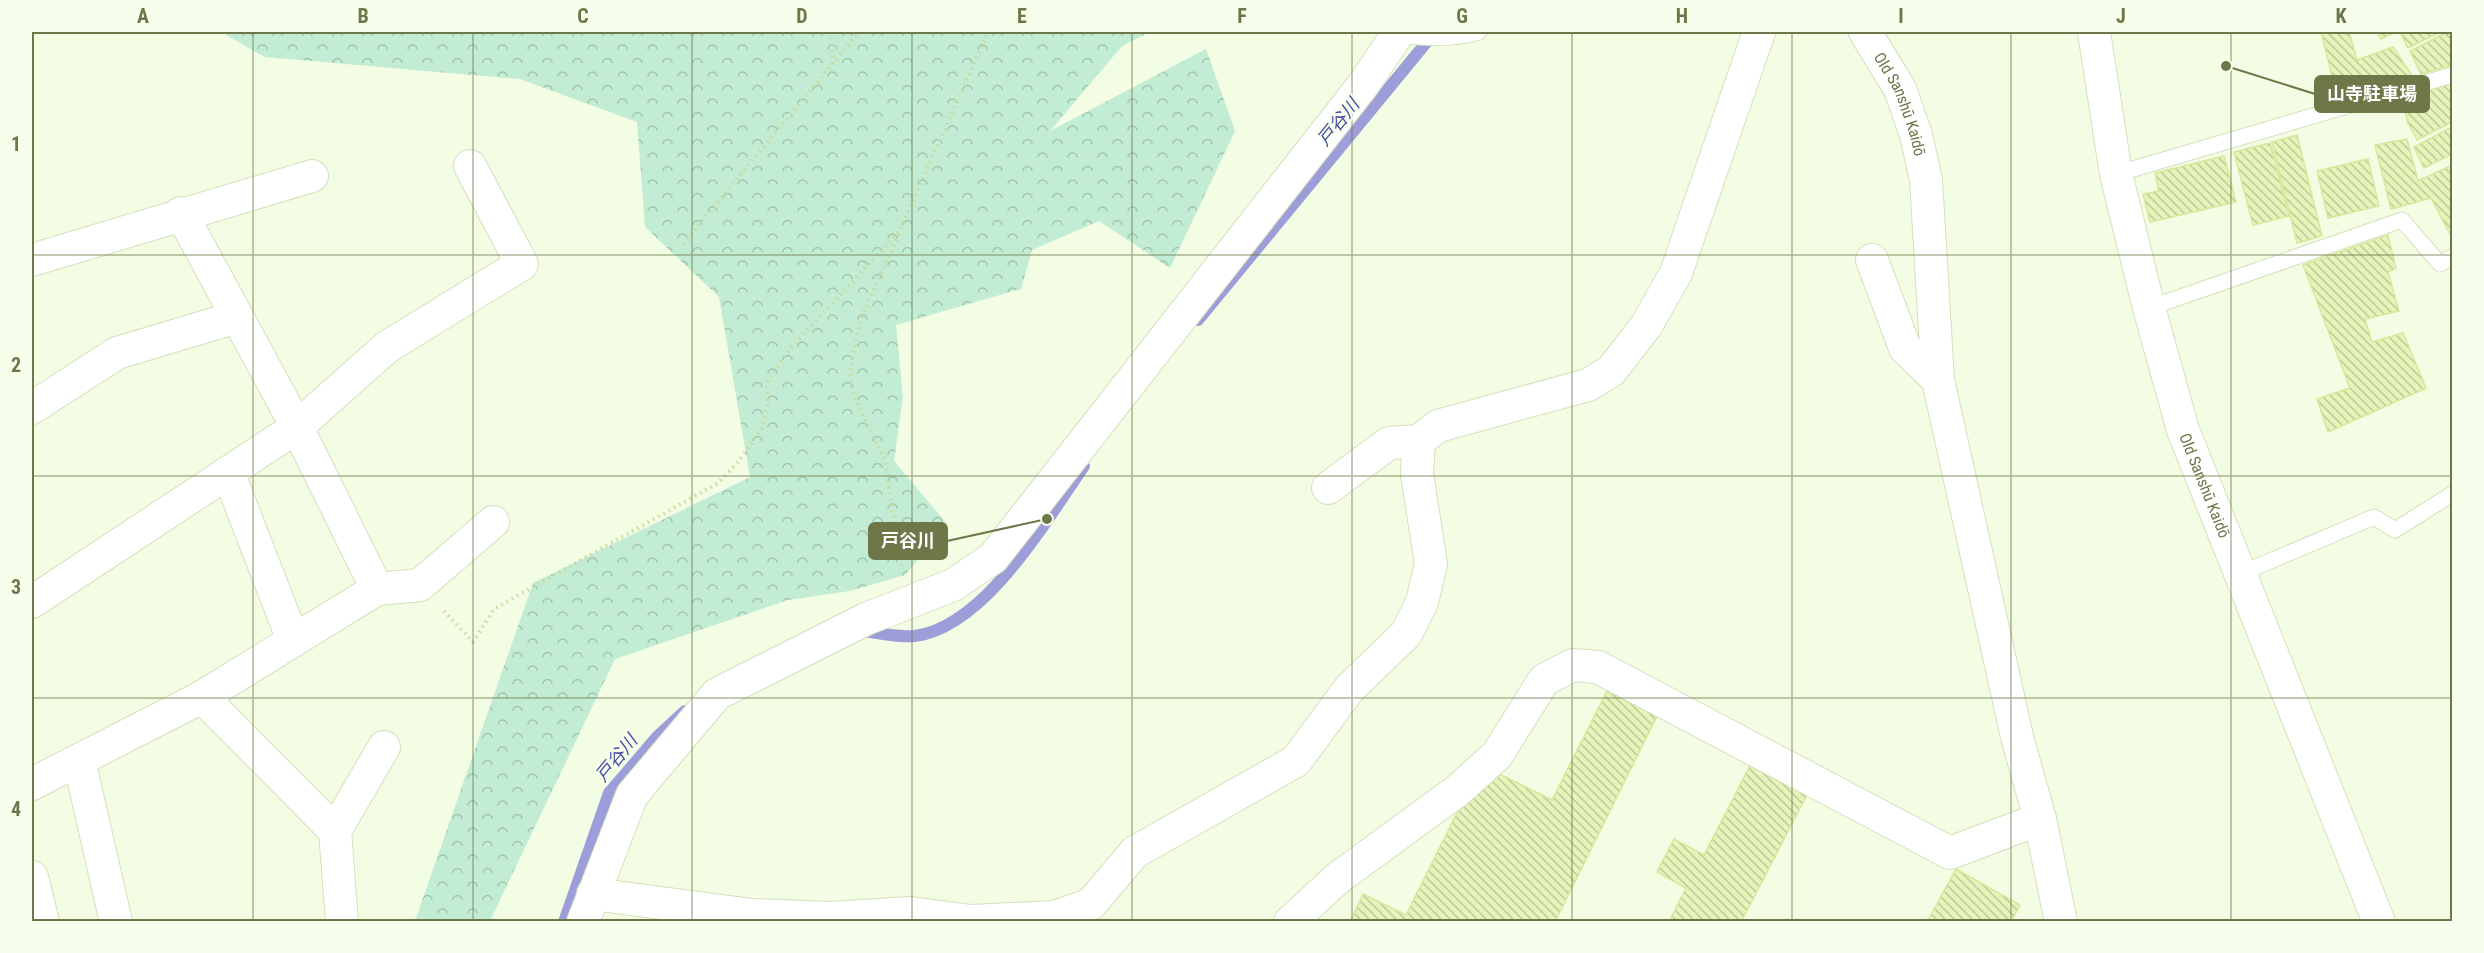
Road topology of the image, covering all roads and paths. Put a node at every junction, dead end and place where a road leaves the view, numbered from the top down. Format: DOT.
graph roads {
  1 [pos="831,32"];
  2 [pos="859,32"];
  3 [pos="988,32"];
  4 [pos="1479,32"];
  5 [pos="1759,32"];
  6 [pos="1865,32"];
  7 [pos="2094,32"];
  8 [pos="1404,34"];
  9 [pos="833,63"];
  10 [pos="2452,75"];
  11 [pos="470,166"];
  12 [pos="2116,174"];
  13 [pos="312,176"];
  14 [pos="181,213"];
  15 [pos="900,230"];
  16 [pos="683,244"];
  17 [pos="2452,257"];
  18 [pos="32,260"];
  19 [pos="1872,260"];
  20 [pos="2149,308"];
  21 [pos="237,317"];
  22 [pos="1938,380"];
  23 [pos="32,408"];
  24 [pos="297,427"];
  25 [pos="1419,441"];
  26 [pos="228,472"];
  27 [pos="1328,488"];
  28 [pos="2452,494"];
  29 [pos="493,522"];
  30 [pos="2242,573"];
  31 [pos="420,585"];
  32 [pos="377,589"];
  33 [pos="32,602"];
  34 [pos="907,604"];
  35 [pos="293,640"];
  36 [pos="201,697"];
  37 [pos="384,747"];
  38 [pos="79,760"];
  39 [pos="32,784"];
  40 [pos="2040,819"];
  41 [pos="335,831"];
  42 [pos="32,876"];
  43 [pos="588,908"];
  44 [pos="43,921"];
  45 [pos="116,921"];
  46 [pos="342,921"];
  47 [pos="1290,921"];
  48 [pos="2061,921"];
  49 [pos="2379,921"];
  1 -- 9 [label="path"];
  2 -- 9 [label="path"];
  3 -- 15 [label="path"];
  4 -- 8 [label="lane"];
  5 -- 25 [label="street"];
  6 -- 22 [label="street, Old Sanshū Kaidō"];
  7 -- 12 [label="street, Old Sanshū Kaidō"];
  8 -- 34 [label="street"];
  9 -- 16 [label="path"];
  10 -- 12 [label="lane"];
  11 -- 24 [label="street"];
  12 -- 20 [label="street, Old Sanshū Kaidō"];
  13 -- 14 [label="street"];
  14 -- 18 [label="street"];
  14 -- 21 [label="street"];
  15 -- 31 [label="path"];
  15 -- 34 [label="path"];
  17 -- 20 [label="lane"];
  19 -- 22 [label="street"];
  20 -- 30 [label="street, Old Sanshū Kaidō"];
  21 -- 23 [label="street"];
  21 -- 24 [label="street"];
  22 -- 40 [label="street, Old Sanshū Kaidō"];
  24 -- 26 [label="street"];
  24 -- 32 [label="street"];
  25 -- 27 [label="street"];
  25 -- 43 [label="street"];
  26 -- 33 [label="street"];
  26 -- 35 [label="street"];
  28 -- 30 [label="lane"];
  29 -- 31 [label="street"];
  30 -- 49 [label="street, Old Sanshū Kaidō"];
  31 -- 32 [label="street"];
  32 -- 35 [label="street"];
  34 -- 43 [label="street"];
  35 -- 36 [label="street"];
  36 -- 38 [label="street"];
  36 -- 41 [label="street"];
  37 -- 41 [label="street"];
  38 -- 39 [label="street"];
  38 -- 45 [label="street"];
  40 -- 47 [label="street"];
  40 -- 48 [label="street, Old Sanshū Kaidō"];
  41 -- 46 [label="street"];
  42 -- 44 [label="street"];
}
